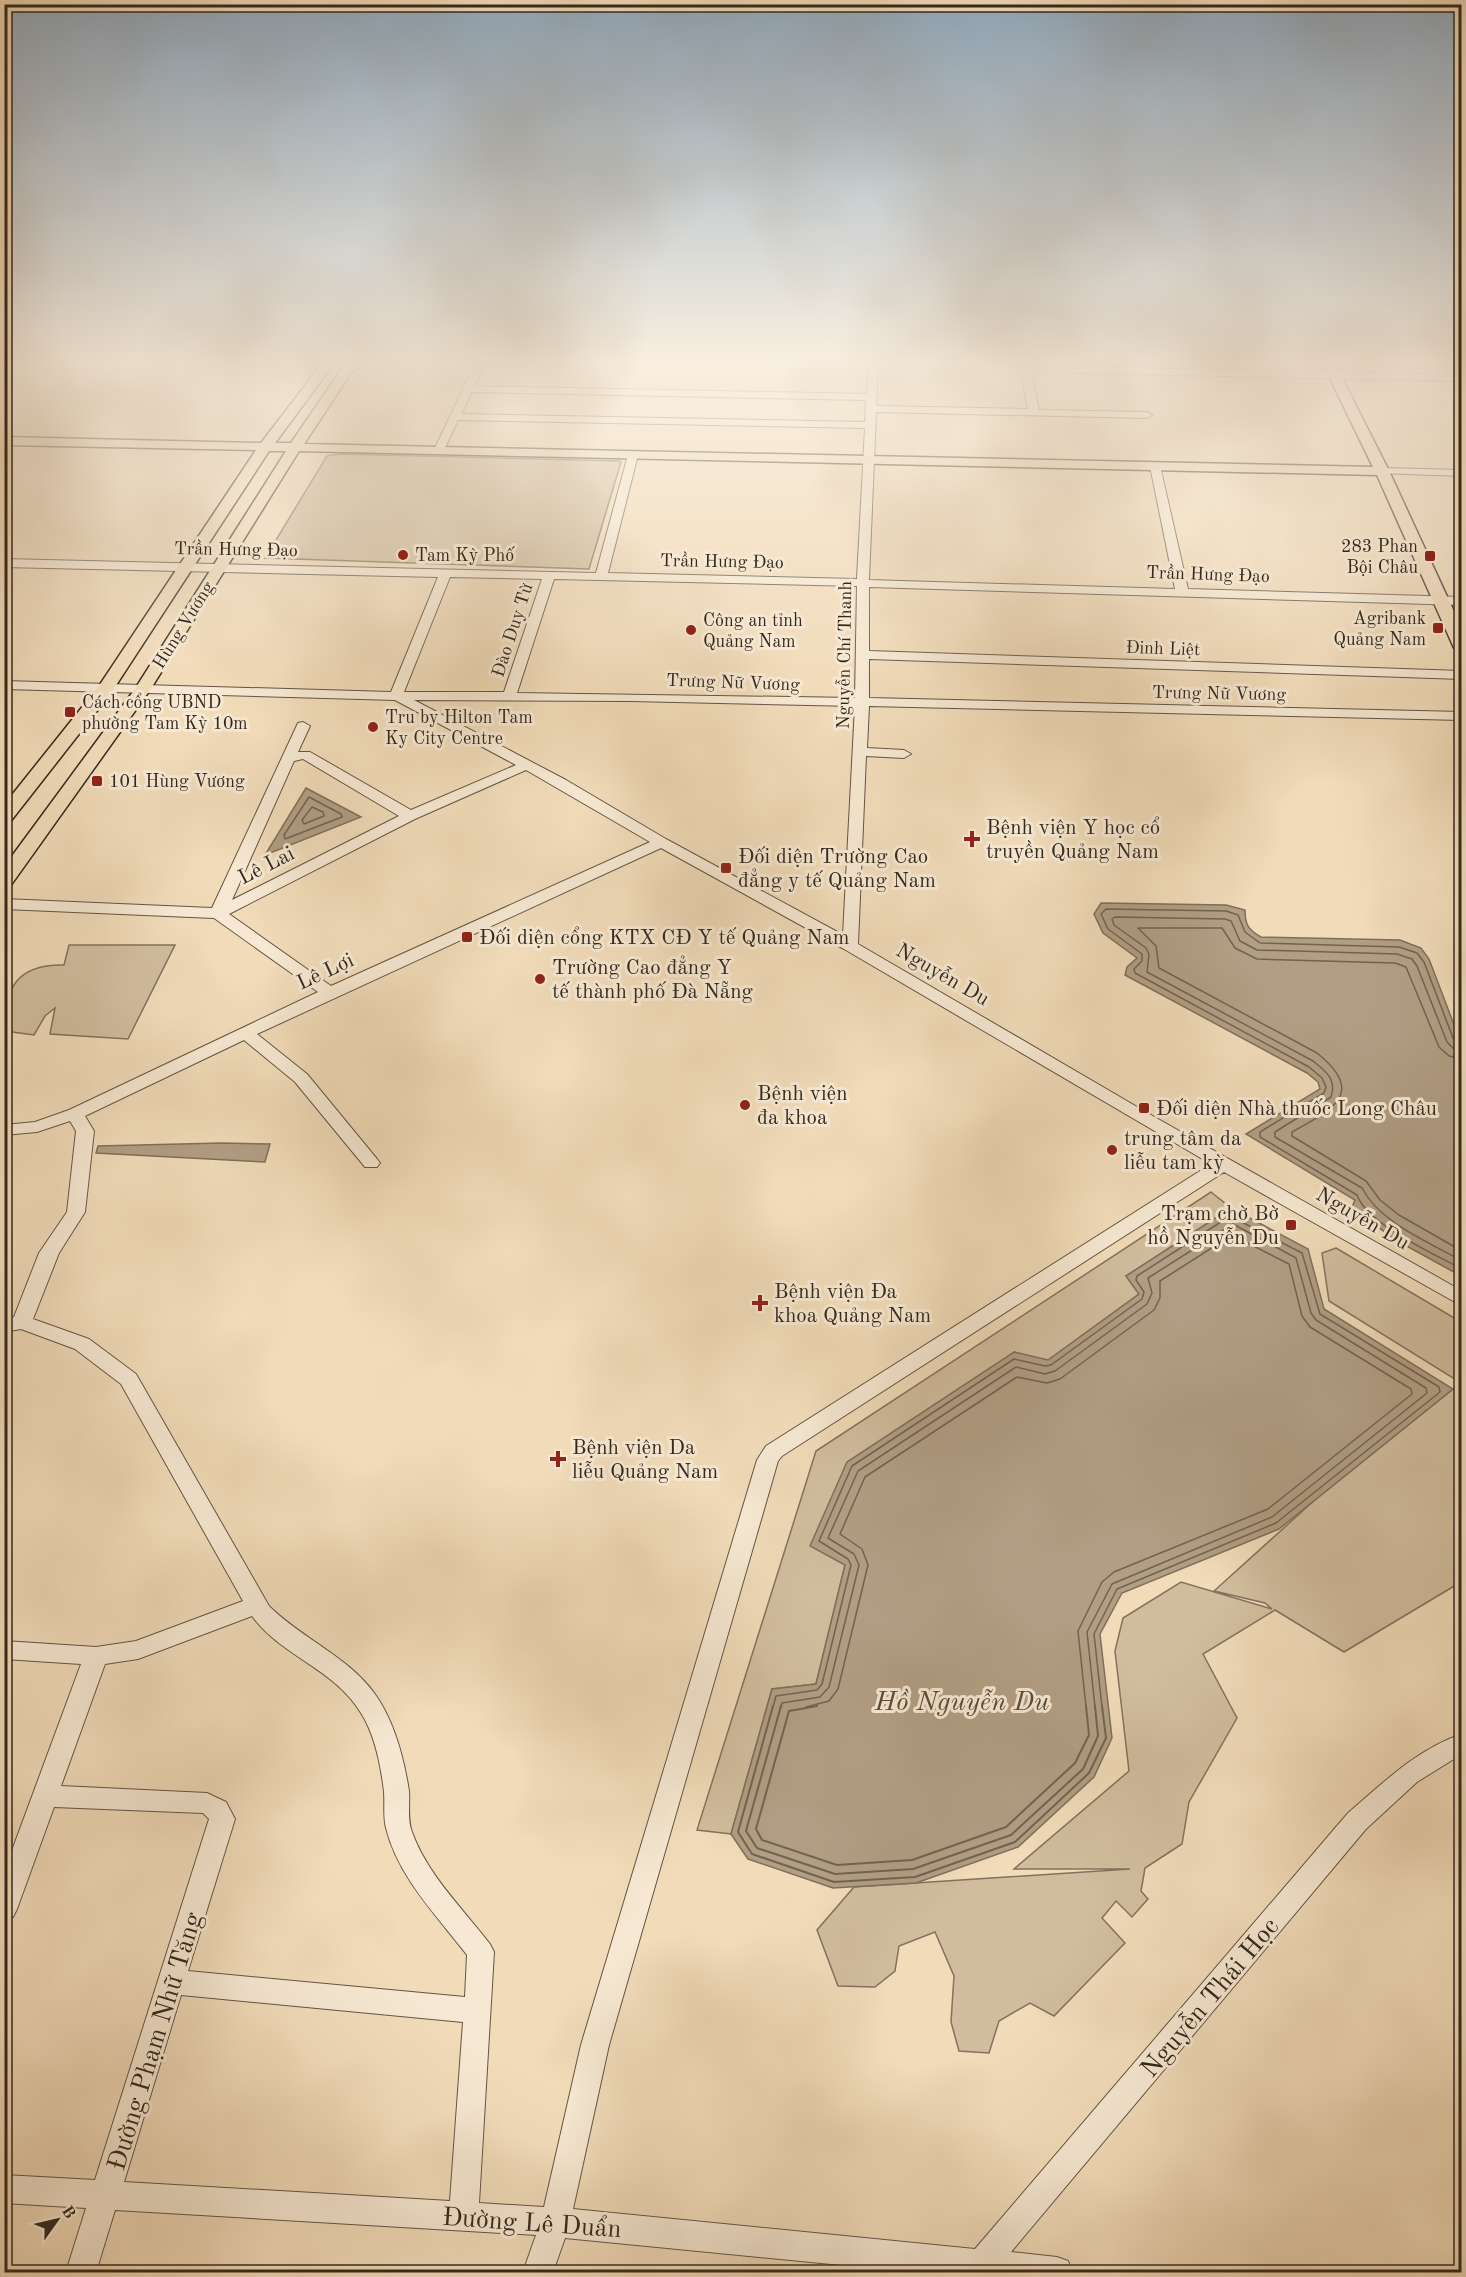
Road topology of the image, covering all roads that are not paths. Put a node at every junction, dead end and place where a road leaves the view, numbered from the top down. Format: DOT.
graph roads {
  1 [pos="250,470"];
  2 [pos="280,470"];
  3 [pos="629,470"];
  4 [pos="869,470"];
  5 [pos="1157,470"];
  6 [pos="1349,470"];
  7 [pos="1383,471"];
  8 [pos="1461,473"];
  9 [pos="4,563"];
  10 [pos="186,566"];
  11 [pos="219,567"];
  12 [pos="446,573"];
  13 [pos="549,575"];
  14 [pos="601,576"];
  15 [pos="863,583"];
  16 [pos="1182,591"];
  17 [pos="1439,600"];
  18 [pos="1461,601"];
  19 [pos="1461,648"];
  20 [pos="864,655"];
  21 [pos="1461,675"];
  22 [pos="4,685"];
  23 [pos="105,689"];
  24 [pos="142,690"];
  25 [pos="396,696"];
  26 [pos="509,696"];
  27 [pos="862,704"];
  28 [pos="1461,716"];
  29 [pos="303,726"];
  30 [pos="859,752"];
  31 [pos="904,754"];
  32 [pos="289,757"];
  33 [pos="527,765"];
  34 [pos="410,816"];
  35 [pos="4,818"];
  36 [pos="661,842"];
  37 [pos="4,881"];
  38 [pos="4,904"];
  39 [pos="218,913"];
  40 [pos="850,946"];
  41 [pos="330,993"];
  42 [pos="247,1034"];
  43 [pos="75,1114"];
  44 [pos="4,1130"];
  45 [pos="370,1163"];
  46 [pos="1224,1164"];
  47 [pos="1461,1300"];
  48 [pos="13,1323"];
  49 [pos="257,1605"];
  50 [pos="4,1650"];
  51 [pos="96,1656"];
  52 [pos="1461,1744"];
  53 [pos="45,1796"];
  54 [pos="4,1909"];
  55 [pos="172,1982"];
  56 [pos="477,2010"];
  57 [pos="4,2189"];
  58 [pos="106,2196"];
  59 [pos="464,2216"];
  60 [pos="555,2222"];
  61 [pos="978,2268"];
  62 [pos="81,2272"];
  63 [pos="538,2272"];
  64 [pos="1057,2272"];
  1 -- 10 [label="main road, Hùng Vương"];
  2 -- 11 [label="main road, Hùng Vương"];
  3 -- 14 [label="street"];
  4 -- 15 [label="street, Nguyễn Chí Thanh"];
  5 -- 16 [label="street"];
  6 -- 7 [label="main road"];
  7 -- 8 [label="street"];
  7 -- 17 [label="main road"];
  9 -- 10 [label="street, Trần Hưng Đạo"];
  10 -- 11 [label="street, Trần Hưng Đạo"];
  10 -- 23 [label="main road, Hùng Vương"];
  11 -- 12 [label="street, Trần Hưng Đạo"];
  11 -- 24 [label="main road, Hùng Vương"];
  12 -- 13 [label="street, Trần Hưng Đạo"];
  12 -- 25 [label="street"];
  13 -- 14 [label="street, Trần Hưng Đạo"];
  13 -- 26 [label="street, Đào Duy Từ"];
  14 -- 15 [label="street, Trần Hưng Đạo"];
  15 -- 16 [label="street, Trần Hưng Đạo"];
  15 -- 20 [label="street, Nguyễn Chí Thanh"];
  16 -- 17 [label="street, Trần Hưng Đạo"];
  17 -- 18 [label="street, Trần Hưng Đạo"];
  17 -- 19 [label="main road"];
  20 -- 21 [label="street, Đinh Liệt"];
  20 -- 27 [label="street, Nguyễn Chí Thanh"];
  22 -- 23 [label="street, Trưng Nữ Vương"];
  23 -- 24 [label="street, Trưng Nữ Vương"];
  23 -- 35 [label="main road, Hùng Vương"];
  24 -- 25 [label="street, Trưng Nữ Vương"];
  24 -- 37 [label="main road, Hùng Vương"];
  25 -- 26 [label="street, Trưng Nữ Vương"];
  25 -- 33 [label="street, Nguyễn Du"];
  26 -- 27 [label="street, Trưng Nữ Vương"];
  27 -- 28 [label="street, Trưng Nữ Vương"];
  27 -- 30 [label="street, Nguyễn Chí Thanh"];
  29 -- 32 [label="street"];
  30 -- 31 [label="street"];
  30 -- 40 [label="street, Nguyễn Chí Thanh"];
  32 -- 34 [label="street"];
  32 -- 39 [label="street"];
  33 -- 34 [label="street, Lê Lai"];
  33 -- 36 [label="street, Nguyễn Du"];
  34 -- 39 [label="street, Lê Lai"];
  36 -- 40 [label="street, Nguyễn Du"];
  36 -- 41 [label="street, Lê Lợi"];
  38 -- 39 [label="street, Lê Lai"];
  39 -- 41 [label="street"];
  40 -- 46 [label="street, Nguyễn Du"];
  41 -- 42 [label="street, Lê Lợi"];
  42 -- 43 [label="street, Lê Lợi"];
  42 -- 45 [label="street"];
  43 -- 44 [label="street, Lê Lợi"];
  43 -- 48 [label="street"];
  46 -- 47 [label="street, Nguyễn Du"];
  46 -- 60 [label="street"];
  48 -- 49 [label="street"];
  49 -- 51 [label="street"];
  49 -- 56 [label="street"];
  50 -- 51 [label="street"];
  51 -- 53 [label="street"];
  52 -- 61 [label="street, Nguyễn Thái Học"];
  53 -- 54 [label="street"];
  53 -- 55 [label="street, Đường Phạm Nhữ Tăng"];
  55 -- 56 [label="street"];
  55 -- 58 [label="street, Đường Phạm Nhữ Tăng"];
  56 -- 59 [label="street"];
  57 -- 58 [label="street, Đường Lê Duẩn"];
  58 -- 59 [label="street, Đường Lê Duẩn"];
  58 -- 62 [label="street, Đường Phạm Nhữ Tăng"];
  59 -- 60 [label="street, Đường Lê Duẩn"];
  60 -- 61 [label="street, Đường Lê Duẩn"];
  60 -- 63 [label="street"];
  61 -- 64 [label="street, Đường Lê Duẩn"];
}
